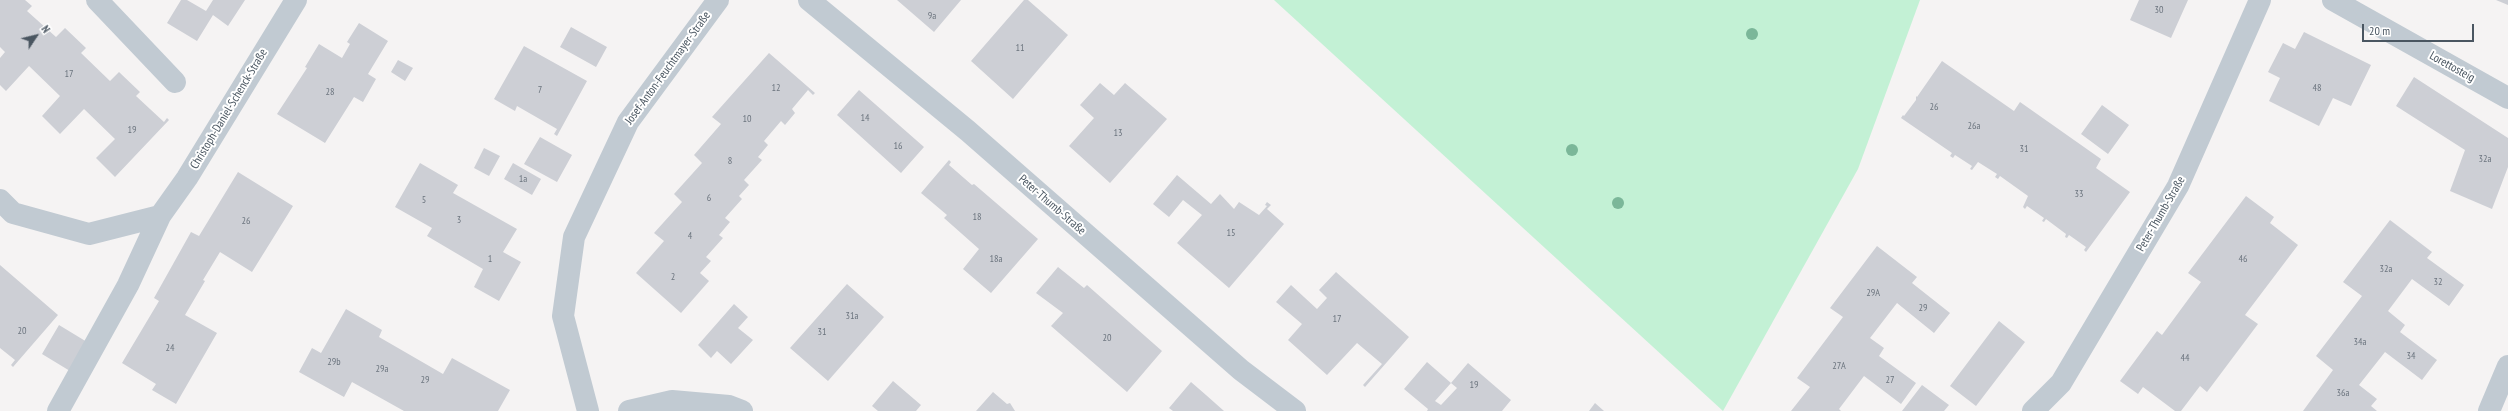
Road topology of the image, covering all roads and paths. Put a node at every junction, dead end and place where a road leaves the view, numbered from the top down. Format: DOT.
graph roads {
  1 [pos="97,0"];
  2 [pos="296,0"];
  3 [pos="718,0"];
  4 [pos="808,0"];
  5 [pos="2260,0"];
  6 [pos="2333,0"];
  7 [pos="175,82"];
  8 [pos="2508,98"];
  9 [pos="0,200"];
  10 [pos="160,216"];
  11 [pos="2508,366"];
  12 [pos="58,411"];
  13 [pos="588,411"];
  14 [pos="629,411"];
  15 [pos="742,411"];
  16 [pos="1295,411"];
  17 [pos="2033,411"];
  18 [pos="2489,411"];
  1 -- 7 [label="street"];
  2 -- 10 [label="street, Christoph-Daniel-Schenck-Straße"];
  3 -- 13 [label="street, Josef-Anton-Feuchtmayer-Straße"];
  4 -- 16 [label="street, Peter-Thumb-Straße"];
  5 -- 17 [label="street, Peter-Thumb-Straße"];
  6 -- 8 [label="street, Lorettosteig"];
  9 -- 10 [label="street"];
  10 -- 12 [label="street, Christoph-Daniel-Schenck-Straße"];
  11 -- 18 [label="street"];
  14 -- 15 [label="street"];
}
